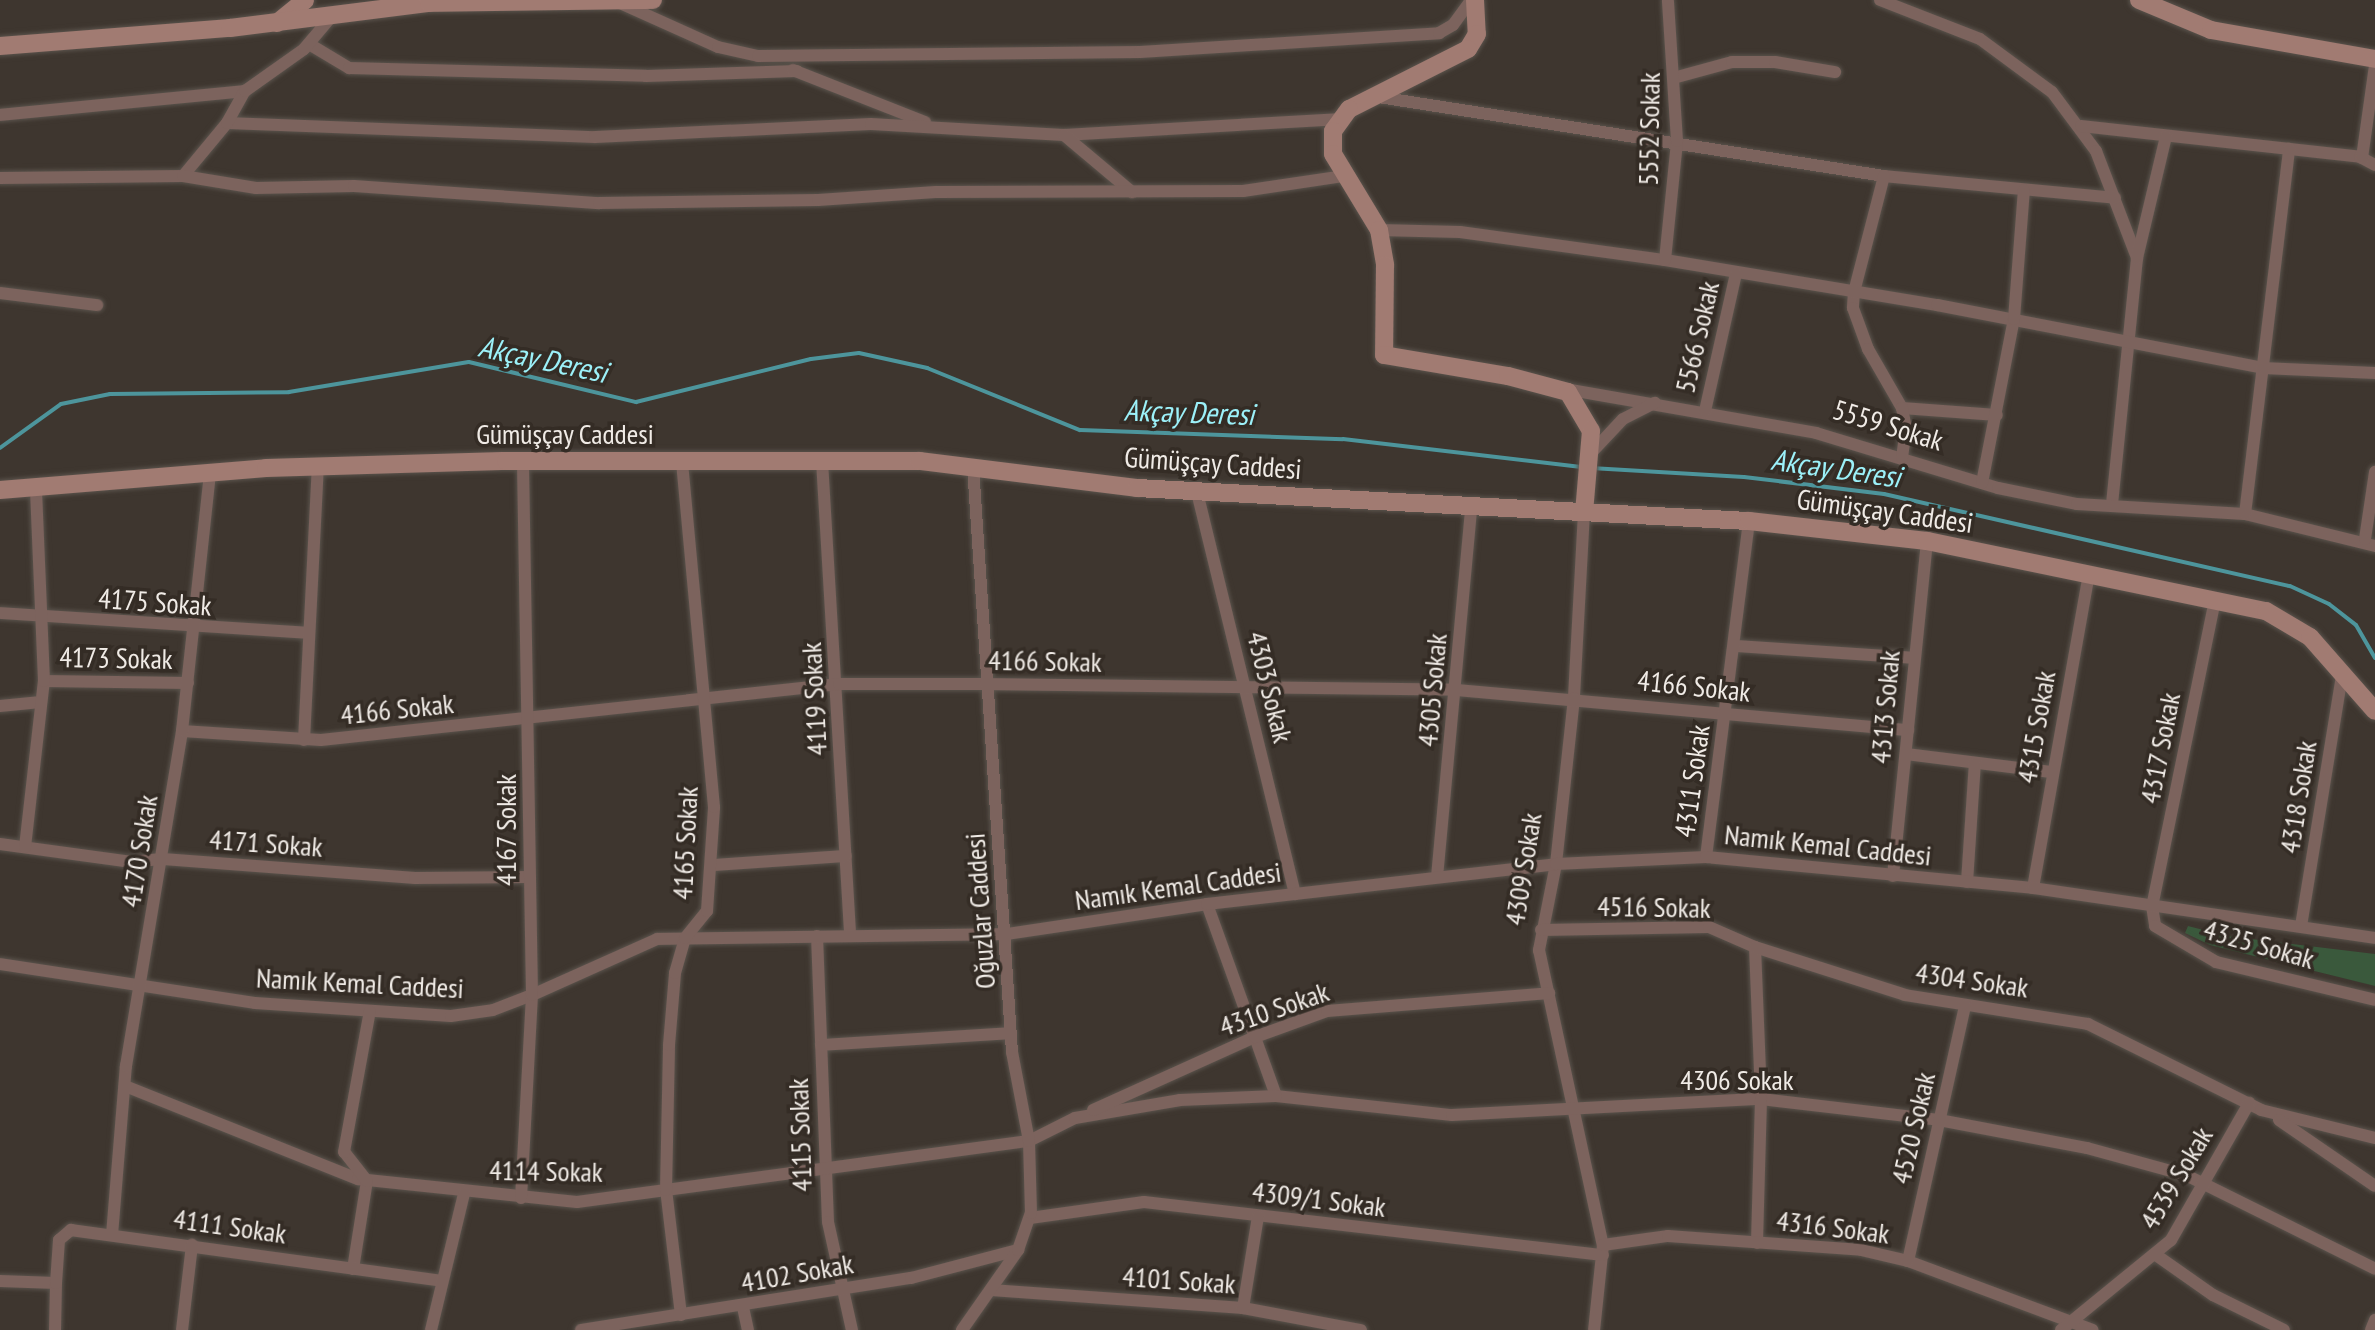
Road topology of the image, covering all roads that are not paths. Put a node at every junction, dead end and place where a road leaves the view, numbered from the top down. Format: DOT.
graph roads {
  1 [pos="305,0"];
  2 [pos="653,0"];
  3 [pos="1473,0"];
  4 [pos="1668,0"];
  5 [pos="1880,0"];
  6 [pos="2139,0"];
  7 [pos="428,1"];
  8 [pos="617,1"];
  9 [pos="1918,6"];
  10 [pos="332,16"];
  11 [pos="277,23"];
  12 [pos="309,44"];
  13 [pos="0,46"];
  14 [pos="758,56"];
  15 [pos="2373,56"];
  16 [pos="797,71"];
  17 [pos="1835,72"];
  18 [pos="1677,77"];
  19 [pos="245,91"];
  20 [pos="1372,96"];
  21 [pos="0,115"];
  22 [pos="1338,119"];
  23 [pos="227,123"];
  24 [pos="935,126"];
  25 [pos="2081,126"];
  26 [pos="1064,135"];
  27 [pos="2166,136"];
  28 [pos="1677,141"];
  29 [pos="2289,149"];
  30 [pos="2362,158"];
  31 [pos="2375,165"];
  32 [pos="183,176"];
  33 [pos="1343,176"];
  34 [pos="1884,176"];
  35 [pos="0,178"];
  36 [pos="2024,190"];
  37 [pos="1132,192"];
  38 [pos="2115,198"];
  39 [pos="1379,230"];
  40 [pos="2137,258"];
  41 [pos="1665,260"];
  42 [pos="1736,273"];
  43 [pos="1854,292"];
  44 [pos="0,293"];
  45 [pos="97,305"];
  46 [pos="2014,319"];
  47 [pos="2133,342"];
  48 [pos="2263,368"];
  49 [pos="2375,373"];
  50 [pos="1563,389"];
  51 [pos="1655,403"];
  52 [pos="1902,408"];
  53 [pos="1705,411"];
  54 [pos="1997,415"];
  55 [pos="1902,458"];
  56 [pos="1590,459"];
  57 [pos="523,461"];
  58 [pos="682,461"];
  59 [pos="822,461"];
  60 [pos="318,467"];
  61 [pos="973,467"];
  62 [pos="2375,472"];
  63 [pos="210,474"];
  64 [pos="1982,483"];
  65 [pos="0,490"];
  66 [pos="36,490"];
  67 [pos="1197,492"];
  68 [pos="2112,506"];
  69 [pos="1471,507"];
  70 [pos="1584,512"];
  71 [pos="2245,514"];
  72 [pos="1749,521"];
  73 [pos="1927,541"];
  74 [pos="2370,543"];
  75 [pos="2089,575"];
  76 [pos="2215,600"];
  77 [pos="0,613"];
  78 [pos="38,617"];
  79 [pos="194,629"];
  80 [pos="308,633"];
  81 [pos="1735,646"];
  82 [pos="1914,658"];
  83 [pos="2342,676"];
  84 [pos="44,681"];
  85 [pos="188,683"];
  86 [pos="839,684"];
  87 [pos="986,684"];
  88 [pos="1246,688"];
  89 [pos="1457,690"];
  90 [pos="708,698"];
  91 [pos="1574,698"];
  92 [pos="41,702"];
  93 [pos="0,706"];
  94 [pos="2375,711"];
  95 [pos="1726,713"];
  96 [pos="529,720"];
  97 [pos="1908,730"];
  98 [pos="182,731"];
  99 [pos="304,740"];
  100 [pos="1906,754"];
  101 [pos="1975,763"];
  102 [pos="2051,772"];
  103 [pos="0,844"];
  104 [pos="25,847"];
  105 [pos="846,856"];
  106 [pos="1706,857"];
  107 [pos="163,859"];
  108 [pos="1556,864"];
  109 [pos="713,865"];
  110 [pos="1893,876"];
  111 [pos="530,877"];
  112 [pos="1437,877"];
  113 [pos="1967,882"];
  114 [pos="2033,888"];
  115 [pos="1295,894"];
  116 [pos="1207,904"];
  117 [pos="2152,906"];
  118 [pos="2301,926"];
  119 [pos="1541,930"];
  120 [pos="1007,934"];
  121 [pos="850,935"];
  122 [pos="817,936"];
  123 [pos="685,938"];
  124 [pos="2375,938"];
  125 [pos="1755,947"];
  126 [pos="0,964"];
  127 [pos="140,984"];
  128 [pos="1549,993"];
  129 [pos="532,995"];
  130 [pos="2375,1000"];
  131 [pos="1965,1005"];
  132 [pos="370,1011"];
  133 [pos="1011,1033"];
  134 [pos="1255,1037"];
  135 [pos="821,1045"];
  136 [pos="125,1086"];
  137 [pos="1276,1096"];
  138 [pos="1761,1099"];
  139 [pos="2249,1103"];
  140 [pos="1575,1110"];
  141 [pos="2261,1110"];
  142 [pos="1075,1118"];
  143 [pos="1939,1120"];
  144 [pos="2375,1138"];
  145 [pos="1029,1141"];
  146 [pos="824,1171"];
  147 [pos="367,1181"];
  148 [pos="2205,1183"];
  149 [pos="2375,1186"];
  150 [pos="666,1190"];
  151 [pos="464,1194"];
  152 [pos="521,1198"];
  153 [pos="1258,1216"];
  154 [pos="1030,1218"];
  155 [pos="112,1235"];
  156 [pos="1757,1243"];
  157 [pos="192,1245"];
  158 [pos="1018,1250"];
  159 [pos="1603,1250"];
  160 [pos="2156,1255"];
  161 [pos="1908,1261"];
  162 [pos="353,1269"];
  163 [pos="2375,1269"];
  164 [pos="0,1281"];
  165 [pos="442,1281"];
  166 [pos="56,1283"];
  167 [pos="839,1290"];
  168 [pos="991,1290"];
  169 [pos="743,1307"];
  170 [pos="1243,1308"];
  171 [pos="681,1315"];
  172 [pos="2070,1319"];
  173 [pos="2375,1320"];
  174 [pos="612,1328"];
  175 [pos="55,1330"];
  176 [pos="182,1330"];
  177 [pos="431,1330"];
  178 [pos="581,1330"];
  179 [pos="748,1330"];
  180 [pos="852,1330"];
  181 [pos="962,1330"];
  182 [pos="1361,1330"];
  183 [pos="1594,1330"];
  184 [pos="2061,1330"];
  185 [pos="2093,1330"];
  186 [pos="2284,1330"];
  187 [pos="2371,1330"];
  1 -- 11 [label="street"];
  2 -- 8 [label="street"];
  3 -- 14 [label="street"];
  3 -- 20 [label="street"];
  4 -- 18 [label="street, 5552 Sokak"];
  5 -- 9 [label="street"];
  6 -- 15 [label="street"];
  7 -- 8 [label="street"];
  7 -- 10 [label="street"];
  8 -- 14 [label="street"];
  9 -- 25 [label="street"];
  10 -- 11 [label="street"];
  10 -- 12 [label="street"];
  11 -- 13 [label="street"];
  12 -- 16 [label="street"];
  12 -- 19 [label="street"];
  14 -- 16 [label="street"];
  15 -- 30 [label="street"];
  16 -- 24 [label="street"];
  17 -- 18 [label="street"];
  18 -- 28 [label="street, 5552 Sokak"];
  19 -- 21 [label="street"];
  19 -- 23 [label="street"];
  20 -- 22 [label="street"];
  20 -- 28 [label="street"];
  22 -- 26 [label="street"];
  22 -- 33 [label="street"];
  23 -- 24 [label="street"];
  23 -- 32 [label="street"];
  24 -- 26 [label="street"];
  25 -- 27 [label="street"];
  25 -- 38 [label="street"];
  26 -- 37 [label="street"];
  27 -- 29 [label="street"];
  27 -- 40 [label="street"];
  28 -- 34 [label="street"];
  28 -- 41 [label="street, 5552 Sokak"];
  29 -- 30 [label="street"];
  29 -- 48 [label="street"];
  30 -- 31 [label="street"];
  32 -- 35 [label="street"];
  32 -- 37 [label="street"];
  33 -- 37 [label="street"];
  33 -- 39 [label="street"];
  34 -- 36 [label="street"];
  34 -- 43 [label="street"];
  36 -- 38 [label="street"];
  36 -- 46 [label="street"];
  38 -- 40 [label="street"];
  39 -- 41 [label="street"];
  39 -- 50 [label="street, 5559 Sokak"];
  40 -- 47 [label="street"];
  41 -- 42 [label="street"];
  42 -- 43 [label="street"];
  42 -- 53 [label="street, 5566 Sokak"];
  43 -- 46 [label="street"];
  43 -- 52 [label="street"];
  44 -- 45 [label="street"];
  46 -- 47 [label="street"];
  46 -- 54 [label="street"];
  47 -- 48 [label="street"];
  47 -- 68 [label="street"];
  48 -- 49 [label="street"];
  48 -- 71 [label="street"];
  50 -- 51 [label="street, 5559 Sokak"];
  50 -- 56 [label="street, 4309 Sokak"];
  51 -- 53 [label="street, 5559 Sokak"];
  51 -- 56 [label="street"];
  52 -- 54 [label="street"];
  52 -- 55 [label="street"];
  53 -- 55 [label="street, 5559 Sokak"];
  54 -- 64 [label="street"];
  55 -- 64 [label="street, 5559 Sokak"];
  56 -- 70 [label="street, 4309 Sokak"];
  57 -- 58 [label="street, Gümüşçay Caddesi"];
  57 -- 60 [label="street, Gümüşçay Caddesi"];
  57 -- 96 [label="street, 4167 Sokak"];
  58 -- 59 [label="street, Gümüşçay Caddesi"];
  58 -- 90 [label="street, 4165 Sokak"];
  59 -- 61 [label="street, Gümüşçay Caddesi"];
  59 -- 86 [label="street, 4119 Sokak"];
  60 -- 63 [label="street, Gümüşçay Caddesi"];
  60 -- 80 [label="street"];
  61 -- 67 [label="street, Gümüşçay Caddesi"];
  61 -- 87 [label="street, Oğuzlar Caddesi"];
  62 -- 74 [label="street"];
  63 -- 66 [label="street, Gümüşçay Caddesi"];
  63 -- 79 [label="street, 4170 Sokak"];
  64 -- 68 [label="street, 5559 Sokak"];
  65 -- 66 [label="street, Gümüşçay Caddesi"];
  66 -- 78 [label="street"];
  67 -- 69 [label="street, Gümüşçay Caddesi"];
  67 -- 88 [label="street, 4303 Sokak"];
  68 -- 71 [label="street, 5559 Sokak"];
  69 -- 70 [label="street, Gümüşçay Caddesi"];
  69 -- 89 [label="street, 4305 Sokak"];
  70 -- 72 [label="street, Gümüşçay Caddesi"];
  70 -- 91 [label="street, 4309 Sokak"];
  71 -- 74 [label="street, 5559 Sokak"];
  72 -- 73 [label="street, Gümüşçay Caddesi"];
  72 -- 81 [label="street, 4311 Sokak"];
  73 -- 75 [label="street, Gümüşçay Caddesi"];
  73 -- 82 [label="street, 4313 Sokak"];
  75 -- 76 [label="street, Gümüşçay Caddesi"];
  75 -- 102 [label="street, 4315 Sokak"];
  76 -- 83 [label="street, Gümüşçay Caddesi"];
  76 -- 117 [label="street, 4317 Sokak"];
  77 -- 78 [label="street, 4175 Sokak"];
  78 -- 79 [label="street, 4175 Sokak"];
  78 -- 84 [label="street"];
  79 -- 80 [label="street, 4175 Sokak"];
  79 -- 85 [label="street, 4170 Sokak"];
  80 -- 99 [label="street"];
  81 -- 82 [label="street"];
  81 -- 95 [label="street, 4311 Sokak"];
  82 -- 97 [label="street, 4313 Sokak"];
  83 -- 94 [label="street, Gümüşçay Caddesi"];
  83 -- 118 [label="street, 4318 Sokak"];
  84 -- 85 [label="street, 4173 Sokak"];
  84 -- 92 [label="street"];
  85 -- 98 [label="street, 4170 Sokak"];
  86 -- 87 [label="street, 4166 Sokak"];
  86 -- 90 [label="street, 4166 Sokak"];
  86 -- 105 [label="street, 4119 Sokak"];
  87 -- 88 [label="street, 4166 Sokak"];
  87 -- 120 [label="street, Oğuzlar Caddesi"];
  88 -- 89 [label="street, 4166 Sokak"];
  88 -- 115 [label="street, 4303 Sokak"];
  89 -- 91 [label="street, 4166 Sokak"];
  89 -- 112 [label="street, 4305 Sokak"];
  90 -- 96 [label="street, 4166 Sokak"];
  90 -- 109 [label="street, 4165 Sokak"];
  91 -- 95 [label="street, 4166 Sokak"];
  91 -- 108 [label="street, 4309 Sokak"];
  92 -- 93 [label="street"];
  92 -- 104 [label="street"];
  95 -- 97 [label="street, 4166 Sokak"];
  95 -- 106 [label="street, 4311 Sokak"];
  96 -- 99 [label="street, 4166 Sokak"];
  96 -- 111 [label="street, 4167 Sokak"];
  97 -- 100 [label="street, 4313 Sokak"];
  98 -- 99 [label="street, 4166 Sokak"];
  98 -- 107 [label="street, 4170 Sokak"];
  100 -- 101 [label="street"];
  100 -- 110 [label="street, 4313 Sokak"];
  101 -- 102 [label="street"];
  101 -- 113 [label="street"];
  102 -- 114 [label="street, 4315 Sokak"];
  103 -- 104 [label="street, 4171 Sokak"];
  104 -- 107 [label="street, 4171 Sokak"];
  105 -- 109 [label="street"];
  105 -- 121 [label="street, 4119 Sokak"];
  106 -- 108 [label="street, Namık Kemal Caddesi"];
  106 -- 110 [label="street, Namık Kemal Caddesi"];
  107 -- 111 [label="street, 4171 Sokak"];
  107 -- 127 [label="street, 4170 Sokak"];
  108 -- 112 [label="street, Namık Kemal Caddesi"];
  108 -- 119 [label="street, 4309 Sokak"];
  109 -- 123 [label="street, 4165 Sokak"];
  110 -- 113 [label="street, Namık Kemal Caddesi"];
  111 -- 129 [label="street, 4167 Sokak"];
  112 -- 115 [label="street, Namık Kemal Caddesi"];
  113 -- 114 [label="street, Namık Kemal Caddesi"];
  114 -- 117 [label="street, Namık Kemal Caddesi"];
  115 -- 116 [label="street, Namık Kemal Caddesi"];
  116 -- 120 [label="street, Namık Kemal Caddesi"];
  116 -- 134 [label="street"];
  117 -- 118 [label="street, Namık Kemal Caddesi"];
  117 -- 130 [label="street, 4325 Sokak"];
  118 -- 124 [label="street, Namık Kemal Caddesi"];
  119 -- 125 [label="street, 4516 Sokak"];
  119 -- 128 [label="street, 4309 Sokak"];
  120 -- 121 [label="street, Namık Kemal Caddesi"];
  120 -- 133 [label="street, Oğuzlar Caddesi"];
  121 -- 122 [label="street, Namık Kemal Caddesi"];
  122 -- 123 [label="street, Namık Kemal Caddesi"];
  122 -- 135 [label="street, 4115 Sokak"];
  123 -- 129 [label="street, Namık Kemal Caddesi"];
  123 -- 150 [label="street, 4165 Sokak"];
  125 -- 131 [label="street, 4304 Sokak"];
  125 -- 138 [label="street"];
  126 -- 127 [label="street, Namık Kemal Caddesi"];
  127 -- 132 [label="street, Namık Kemal Caddesi"];
  127 -- 136 [label="street, 4170 Sokak"];
  128 -- 134 [label="street, 4310 Sokak"];
  128 -- 140 [label="street, 4309 Sokak"];
  129 -- 132 [label="street, Namık Kemal Caddesi"];
  129 -- 152 [label="street, 4167 Sokak"];
  131 -- 139 [label="street, 4304 Sokak"];
  131 -- 143 [label="street, 4520 Sokak"];
  132 -- 147 [label="street"];
  133 -- 135 [label="street"];
  133 -- 145 [label="street, Oğuzlar Caddesi"];
  134 -- 137 [label="street"];
  134 -- 142 [label="street, 4310 Sokak"];
  135 -- 146 [label="street, 4115 Sokak"];
  136 -- 147 [label="street, 4114 Sokak"];
  136 -- 155 [label="street, 4170 Sokak"];
  137 -- 140 [label="street, 4306 Sokak"];
  137 -- 142 [label="street, 4310 Sokak"];
  138 -- 140 [label="street, 4306 Sokak"];
  138 -- 143 [label="street, 4306 Sokak"];
  138 -- 156 [label="street"];
  139 -- 141 [label="street, 4304 Sokak"];
  139 -- 148 [label="street, 4539 Sokak"];
  140 -- 159 [label="street, 4309 Sokak"];
  141 -- 144 [label="street"];
  141 -- 149 [label="street"];
  142 -- 145 [label="street, 4310 Sokak"];
  143 -- 148 [label="street, 4306 Sokak"];
  143 -- 161 [label="street, 4520 Sokak"];
  145 -- 146 [label="street, 4114 Sokak"];
  145 -- 154 [label="street, Oğuzlar Caddesi"];
  146 -- 150 [label="street, 4114 Sokak"];
  146 -- 167 [label="street, 4115 Sokak"];
  147 -- 151 [label="street, 4114 Sokak"];
  147 -- 162 [label="street"];
  148 -- 160 [label="street, 4539 Sokak"];
  148 -- 163 [label="street, 4306 Sokak"];
  150 -- 152 [label="street, 4114 Sokak"];
  150 -- 171 [label="street, 4165 Sokak"];
  151 -- 152 [label="street, 4114 Sokak"];
  151 -- 165 [label="street"];
  153 -- 154 [label="street, 4309/1 Sokak"];
  153 -- 159 [label="street, 4309/1 Sokak"];
  153 -- 170 [label="street"];
  154 -- 158 [label="street, Oğuzlar Caddesi"];
  155 -- 157 [label="street, 4111 Sokak"];
  155 -- 166 [label="street, 4111 Sokak"];
  156 -- 159 [label="street, 4316 Sokak"];
  156 -- 161 [label="street, 4316 Sokak"];
  157 -- 162 [label="street, 4111 Sokak"];
  157 -- 176 [label="street"];
  158 -- 167 [label="street, 4102 Sokak"];
  158 -- 168 [label="street, Oğuzlar Caddesi"];
  159 -- 183 [label="street, 4309 Sokak"];
  160 -- 172 [label="street, 4539 Sokak"];
  160 -- 186 [label="street"];
  161 -- 172 [label="street, 4316 Sokak"];
  162 -- 165 [label="street, 4111 Sokak"];
  164 -- 166 [label="street"];
  165 -- 177 [label="street"];
  166 -- 175 [label="street"];
  167 -- 169 [label="street, 4102 Sokak"];
  167 -- 180 [label="street, 4115 Sokak"];
  168 -- 170 [label="street, 4101 Sokak"];
  168 -- 181 [label="street, Oğuzlar Caddesi"];
  169 -- 171 [label="street, 4102 Sokak"];
  169 -- 179 [label="street"];
  170 -- 182 [label="street, 4101 Sokak"];
  171 -- 174 [label="street, 4102 Sokak"];
  172 -- 184 [label="street, 4539 Sokak"];
  172 -- 185 [label="street, 4316 Sokak"];
  173 -- 187 [label="street"];
  174 -- 178 [label="street, 4102 Sokak"];
}
